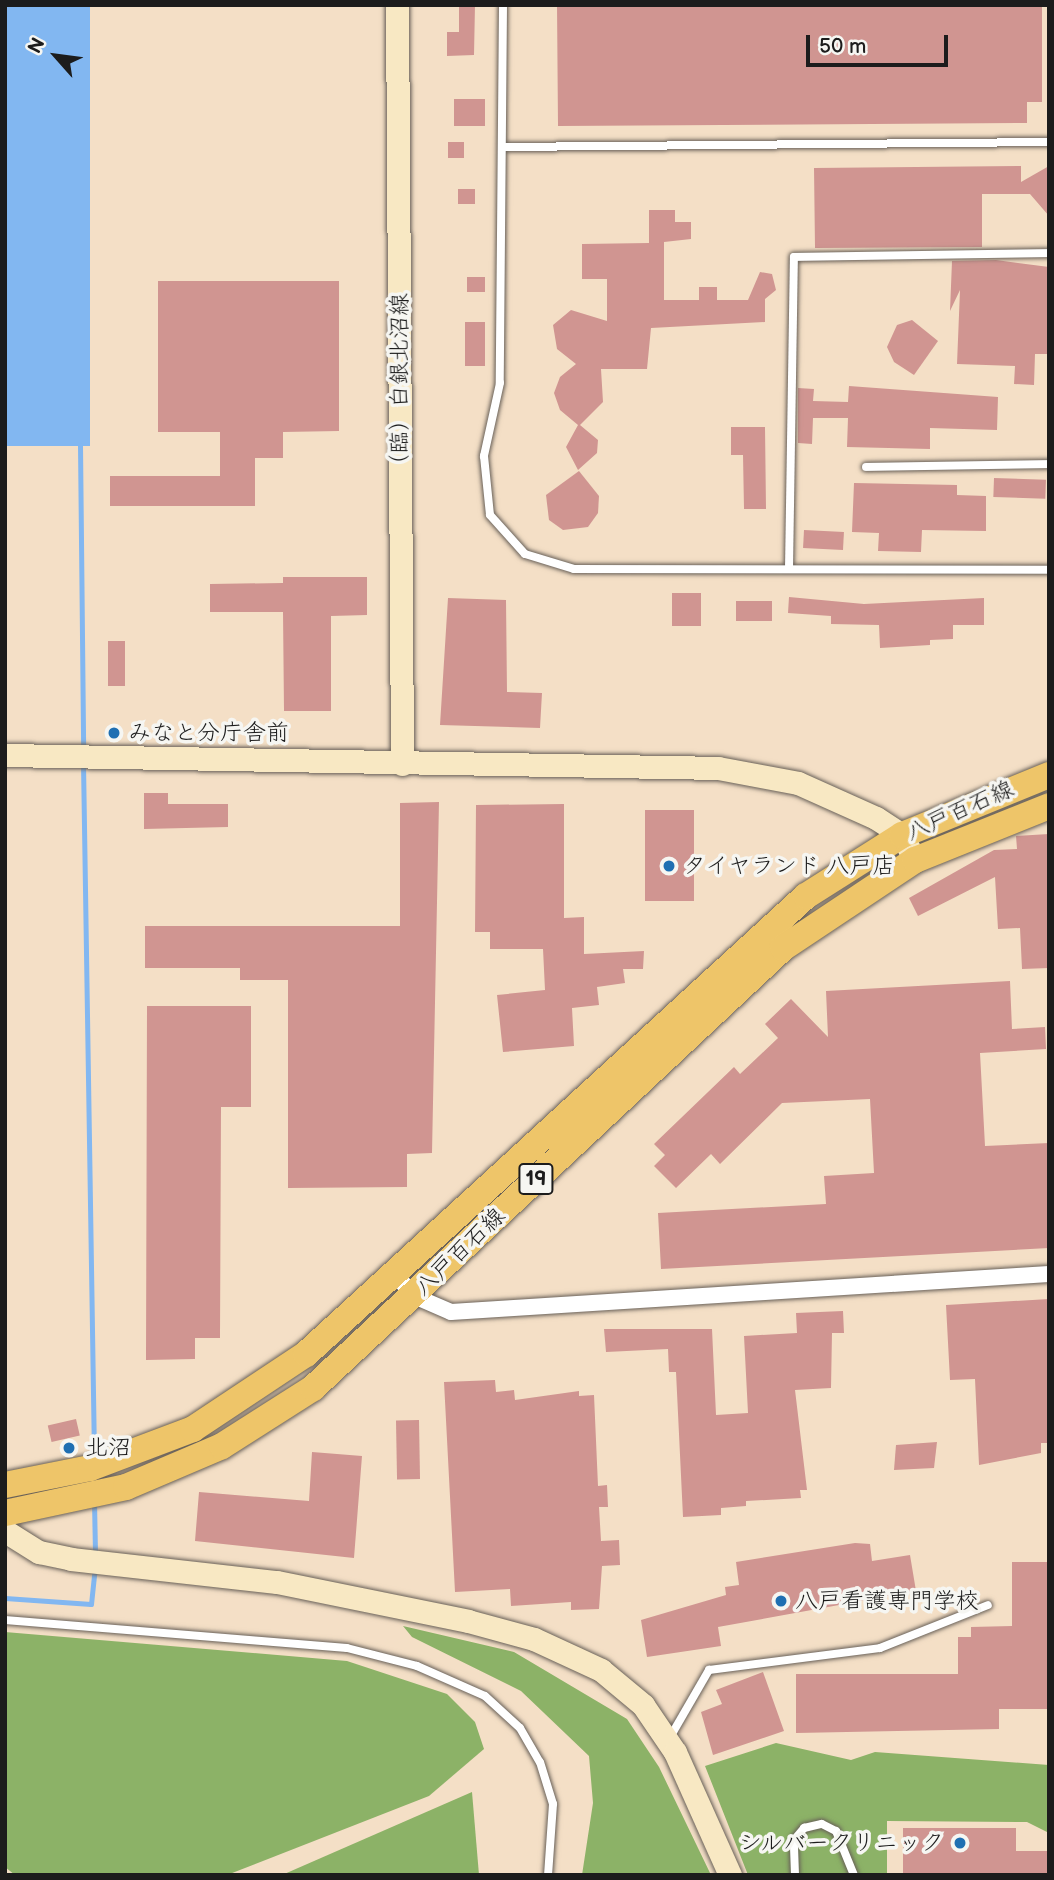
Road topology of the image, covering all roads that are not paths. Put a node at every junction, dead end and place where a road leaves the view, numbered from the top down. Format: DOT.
graph roads {
  1 [pos="397,5"];
  2 [pos="503,5"];
  3 [pos="1049,142"];
  4 [pos="502,147"];
  5 [pos="1049,253"];
  6 [pos="1049,464"];
  7 [pos="866,467"];
  8 [pos="789,569"];
  9 [pos="1049,569"];
  10 [pos="5,755"];
  11 [pos="402,764"];
  12 [pos="1049,775"];
  13 [pos="1049,806"];
  14 [pos="902,835"];
  15 [pos="915,860"];
  16 [pos="395,1274"];
  17 [pos="1049,1274"];
  18 [pos="414,1296"];
  19 [pos="5,1485"];
  20 [pos="5,1513"];
  21 [pos="5,1531"];
  22 [pos="988,1605"];
  23 [pos="5,1620"];
  24 [pos="667,1741"];
  25 [pos="548,1875"];
  26 [pos="730,1875"];
  27 [pos="795,1875"];
  28 [pos="854,1875"];
  1 -- 11 [label="street, （臨）白銀北沼線"];
  2 -- 4 [label="lane"];
  3 -- 4 [label="lane"];
  4 -- 8 [label="lane"];
  5 -- 8 [label="lane"];
  6 -- 7 [label="lane"];
  8 -- 9 [label="lane"];
  10 -- 11 [label="street"];
  11 -- 14 [label="street"];
  12 -- 14 [label="main road, 八戸百石線 / 19"];
  13 -- 15 [label="main road, 八戸百石線 / 19"];
  14 -- 15 [label="street"];
  14 -- 16 [label="main road, 八戸百石線 / 19"];
  15 -- 18 [label="main road, 八戸百石線 / 19"];
  16 -- 18 [label="street"];
  16 -- 19 [label="main road, 八戸百石線 / 19"];
  17 -- 18 [label="street"];
  18 -- 20 [label="main road, 八戸百石線 / 19"];
  21 -- 24 [label="street"];
  22 -- 24 [label="lane"];
  23 -- 25 [label="lane"];
  24 -- 26 [label="street"];
  27 -- 28 [label="lane"];
}
